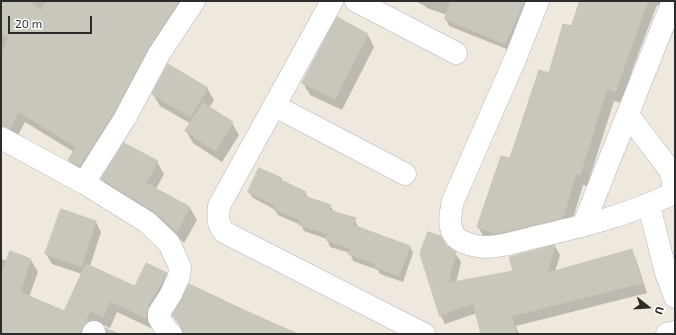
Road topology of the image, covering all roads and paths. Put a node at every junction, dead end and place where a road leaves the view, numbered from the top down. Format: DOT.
graph roads {
  1 [pos="194,1"];
  2 [pos="332,1"];
  3 [pos="356,1"];
  4 [pos="538,1"];
  5 [pos="673,1"];
  6 [pos="456,53"];
  7 [pos="275,106"];
  8 [pos="628,115"];
  9 [pos="1,138"];
  10 [pos="405,174"];
  11 [pos="84,183"];
  12 [pos="674,194"];
  13 [pos="649,206"];
  14 [pos="583,226"];
  15 [pos="675,297"];
  16 [pos="675,332"];
  17 [pos="171,334"];
  18 [pos="424,334"];
  19 [pos="667,334"];
  1 -- 11 [label="street"];
  2 -- 7 [label="street"];
  3 -- 6 [label="street"];
  4 -- 14 [label="street"];
  5 -- 8 [label="street"];
  7 -- 10 [label="street"];
  7 -- 18 [label="street"];
  8 -- 12 [label="street"];
  8 -- 14 [label="street"];
  9 -- 11 [label="street"];
  11 -- 17 [label="street"];
  12 -- 13 [label="street"];
  13 -- 14 [label="street"];
  13 -- 15 [label="street"];
  16 -- 19 [label="street"];
}
